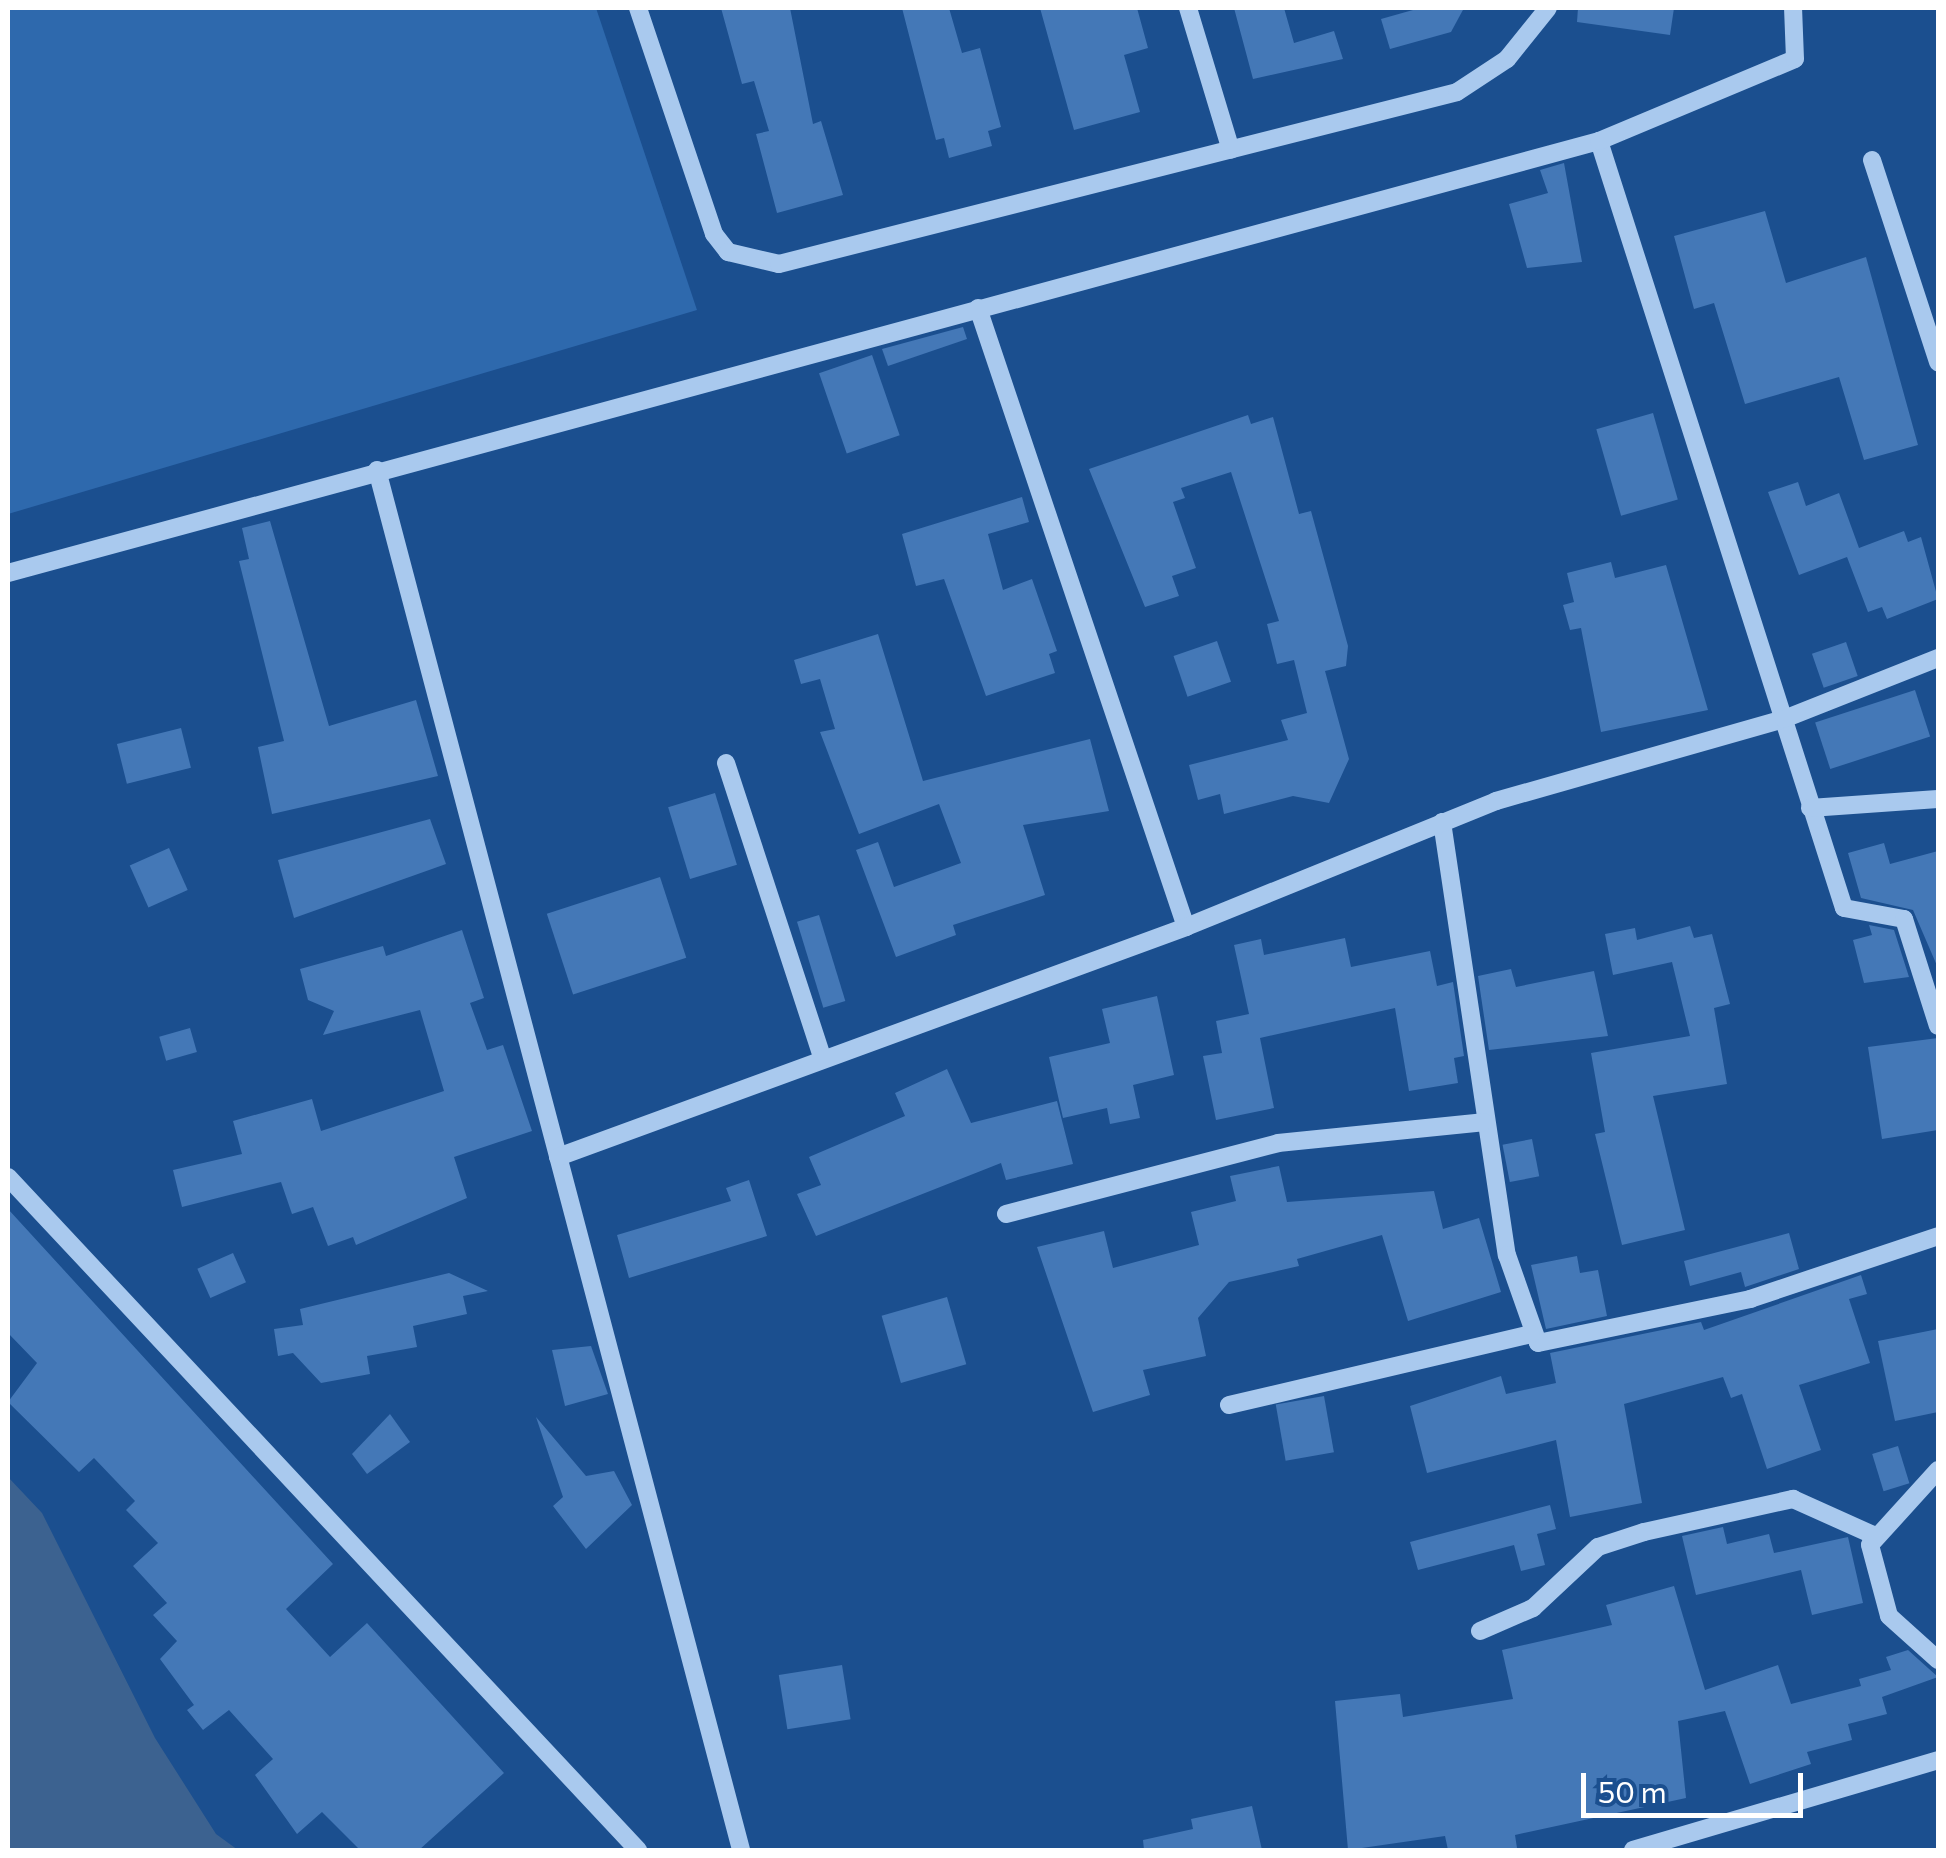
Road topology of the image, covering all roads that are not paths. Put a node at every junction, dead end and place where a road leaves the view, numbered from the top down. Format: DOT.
graph roads {
  1 [pos="638,8"];
  2 [pos="1188,8"];
  3 [pos="1548,8"];
  4 [pos="1794,8"];
  5 [pos="1599,140"];
  6 [pos="1231,150"];
  7 [pos="1872,160"];
  8 [pos="978,308"];
  9 [pos="1938,362"];
  10 [pos="377,470"];
  11 [pos="8,573"];
  12 [pos="1938,658"];
  13 [pos="1784,718"];
  14 [pos="726,763"];
  15 [pos="1938,799"];
  16 [pos="1810,808"];
  17 [pos="1442,822"];
  18 [pos="1186,927"];
  19 [pos="1938,1026"];
  20 [pos="823,1060"];
  21 [pos="1483,1122"];
  22 [pos="558,1156"];
  23 [pos="8,1177"];
  24 [pos="1006,1214"];
  25 [pos="1938,1236"];
  26 [pos="1531,1334"];
  27 [pos="1229,1405"];
  28 [pos="1938,1470"];
  29 [pos="1873,1534"];
  30 [pos="1480,1631"];
  31 [pos="1938,1660"];
  32 [pos="1938,1760"];
  33 [pos="638,1850"];
  34 [pos="741,1850"];
  35 [pos="1632,1850"];
  1 -- 6 [label="street"];
  2 -- 6 [label="street"];
  3 -- 6 [label="street"];
  4 -- 5 [label="street"];
  5 -- 8 [label="street"];
  5 -- 13 [label="street"];
  7 -- 9 [label="street"];
  8 -- 10 [label="street"];
  8 -- 18 [label="street"];
  10 -- 11 [label="street"];
  10 -- 22 [label="street"];
  12 -- 13 [label="street"];
  13 -- 16 [label="street"];
  13 -- 17 [label="street"];
  14 -- 20 [label="street"];
  15 -- 16 [label="street"];
  16 -- 19 [label="street"];
  17 -- 18 [label="street"];
  17 -- 21 [label="street"];
  18 -- 20 [label="street"];
  20 -- 22 [label="street"];
  21 -- 24 [label="street"];
  21 -- 26 [label="street"];
  22 -- 34 [label="street"];
  23 -- 33 [label="street"];
  25 -- 26 [label="street"];
  26 -- 27 [label="street"];
  28 -- 29 [label="street"];
  29 -- 30 [label="street"];
  29 -- 31 [label="street"];
  32 -- 35 [label="street"];
}
